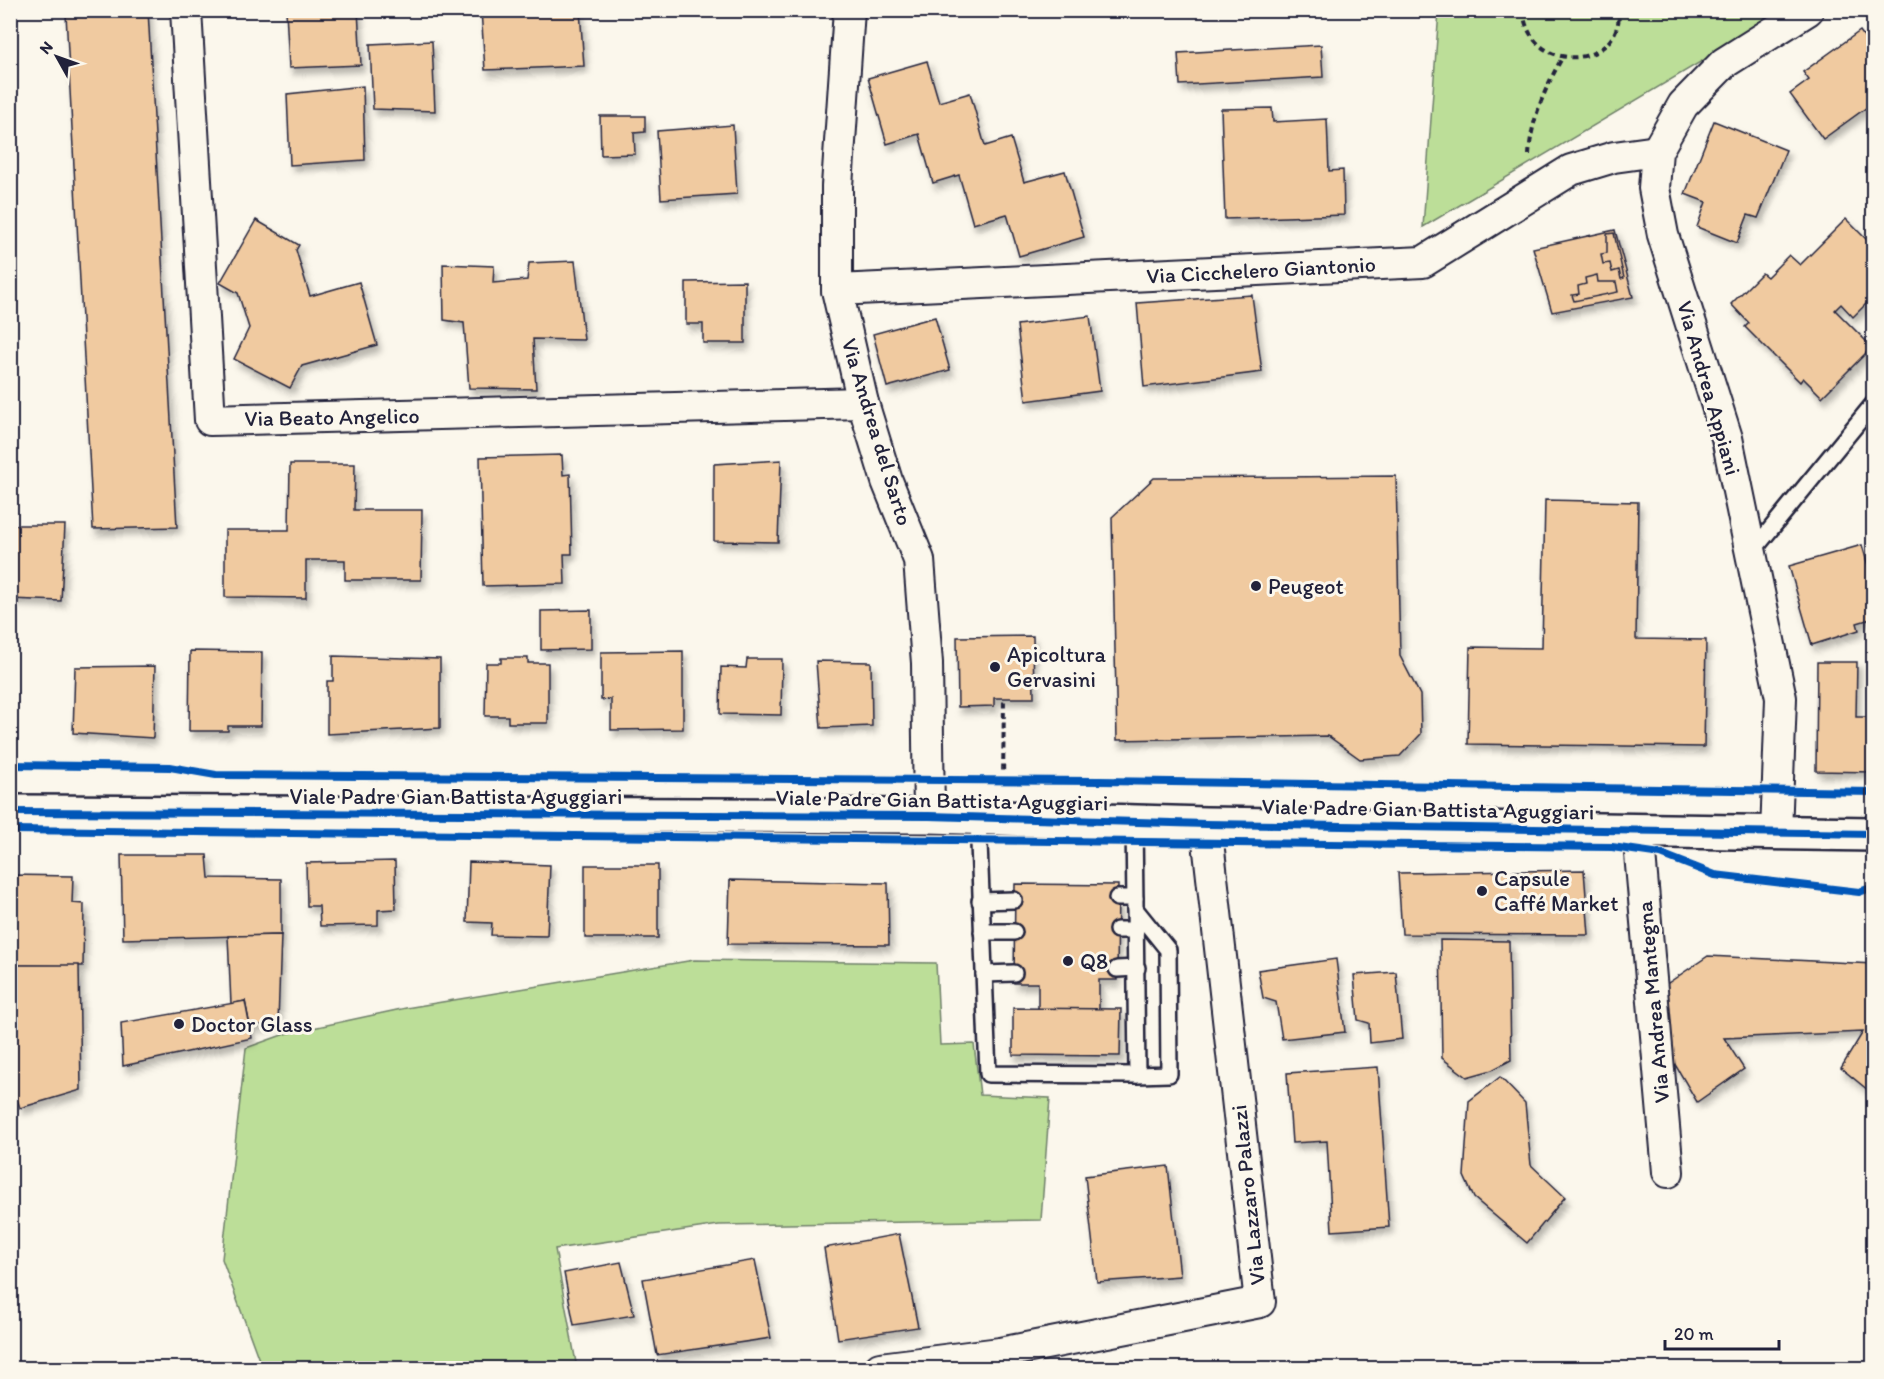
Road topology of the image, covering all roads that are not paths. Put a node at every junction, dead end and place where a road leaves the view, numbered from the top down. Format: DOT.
graph roads {
  1 [pos="186,10"];
  2 [pos="849,10"];
  3 [pos="1808,10"];
  4 [pos="1657,151"];
  5 [pos="837,290"];
  6 [pos="863,403"];
  7 [pos="1874,403"];
  8 [pos="1751,553"];
  9 [pos="10,812"];
  10 [pos="929,816"];
  11 [pos="978,817"];
  12 [pos="1134,821"];
  13 [pos="1206,824"];
  14 [pos="1638,831"];
  15 [pos="1776,834"];
  16 [pos="1874,834"];
  17 [pos="1118,898"];
  18 [pos="1014,900"];
  19 [pos="980,901"];
  20 [pos="1135,904"];
  21 [pos="1117,930"];
  22 [pos="1136,930"];
  23 [pos="981,932"];
  24 [pos="1014,932"];
  25 [pos="1137,968"];
  26 [pos="1117,969"];
  27 [pos="1014,973"];
  28 [pos="984,974"];
  29 [pos="1137,1075"];
  30 [pos="1668,1172"];
  31 [pos="1000,1353"];
  32 [pos="935,1365"];
  33 [pos="880,1368"];
  34 [pos="975,1368"];
  1 -- 6 [label="street, Via Beato Angelico"];
  2 -- 5 [label="street, Via Andrea del Sarto"];
  3 -- 4 [label="street, Via Andrea Appiani"];
  4 -- 5 [label="street, Via Cicchelero Giantonio"];
  4 -- 8 [label="street, Via Andrea Appiani"];
  5 -- 6 [label="street, Via Andrea del Sarto"];
  6 -- 10 [label="street, Via Andrea del Sarto"];
  7 -- 8 [label="lane"];
  8 -- 15 [label="street, Via Andrea Appiani"];
  9 -- 10 [label="main road, Viale Padre Gian Battista Aguggiari"];
  10 -- 11 [label="main road, Viale Padre Gian Battista Aguggiari"];
  11 -- 12 [label="main road, Viale Padre Gian Battista Aguggiari"];
  11 -- 19 [label="lane"];
  12 -- 13 [label="main road, Viale Padre Gian Battista Aguggiari"];
  12 -- 20 [label="lane"];
  13 -- 14 [label="main road, Viale Padre Gian Battista Aguggiari"];
  13 -- 31 [label="street, Via Lazzaro Palazzi"];
  14 -- 15 [label="main road, Viale Padre Gian Battista Aguggiari"];
  14 -- 30 [label="street, Via Andrea Mantegna"];
  15 -- 16 [label="main road, Viale Padre Gian Battista Aguggiari"];
  17 -- 20 [label="lane"];
  18 -- 19 [label="lane"];
  19 -- 23 [label="lane"];
  20 -- 22 [label="lane"];
  20 -- 29 [label="lane"];
  21 -- 22 [label="lane"];
  22 -- 25 [label="lane"];
  23 -- 24 [label="lane"];
  23 -- 28 [label="lane"];
  25 -- 26 [label="lane"];
  25 -- 29 [label="lane"];
  27 -- 28 [label="lane"];
  28 -- 29 [label="lane"];
  31 -- 32 [label="street, Via Lazzaro Palazzi"];
  31 -- 34 [label="street, Via Lazzaro Palazzi"];
  32 -- 33 [label="street, Via Lazzaro Palazzi"];
}
